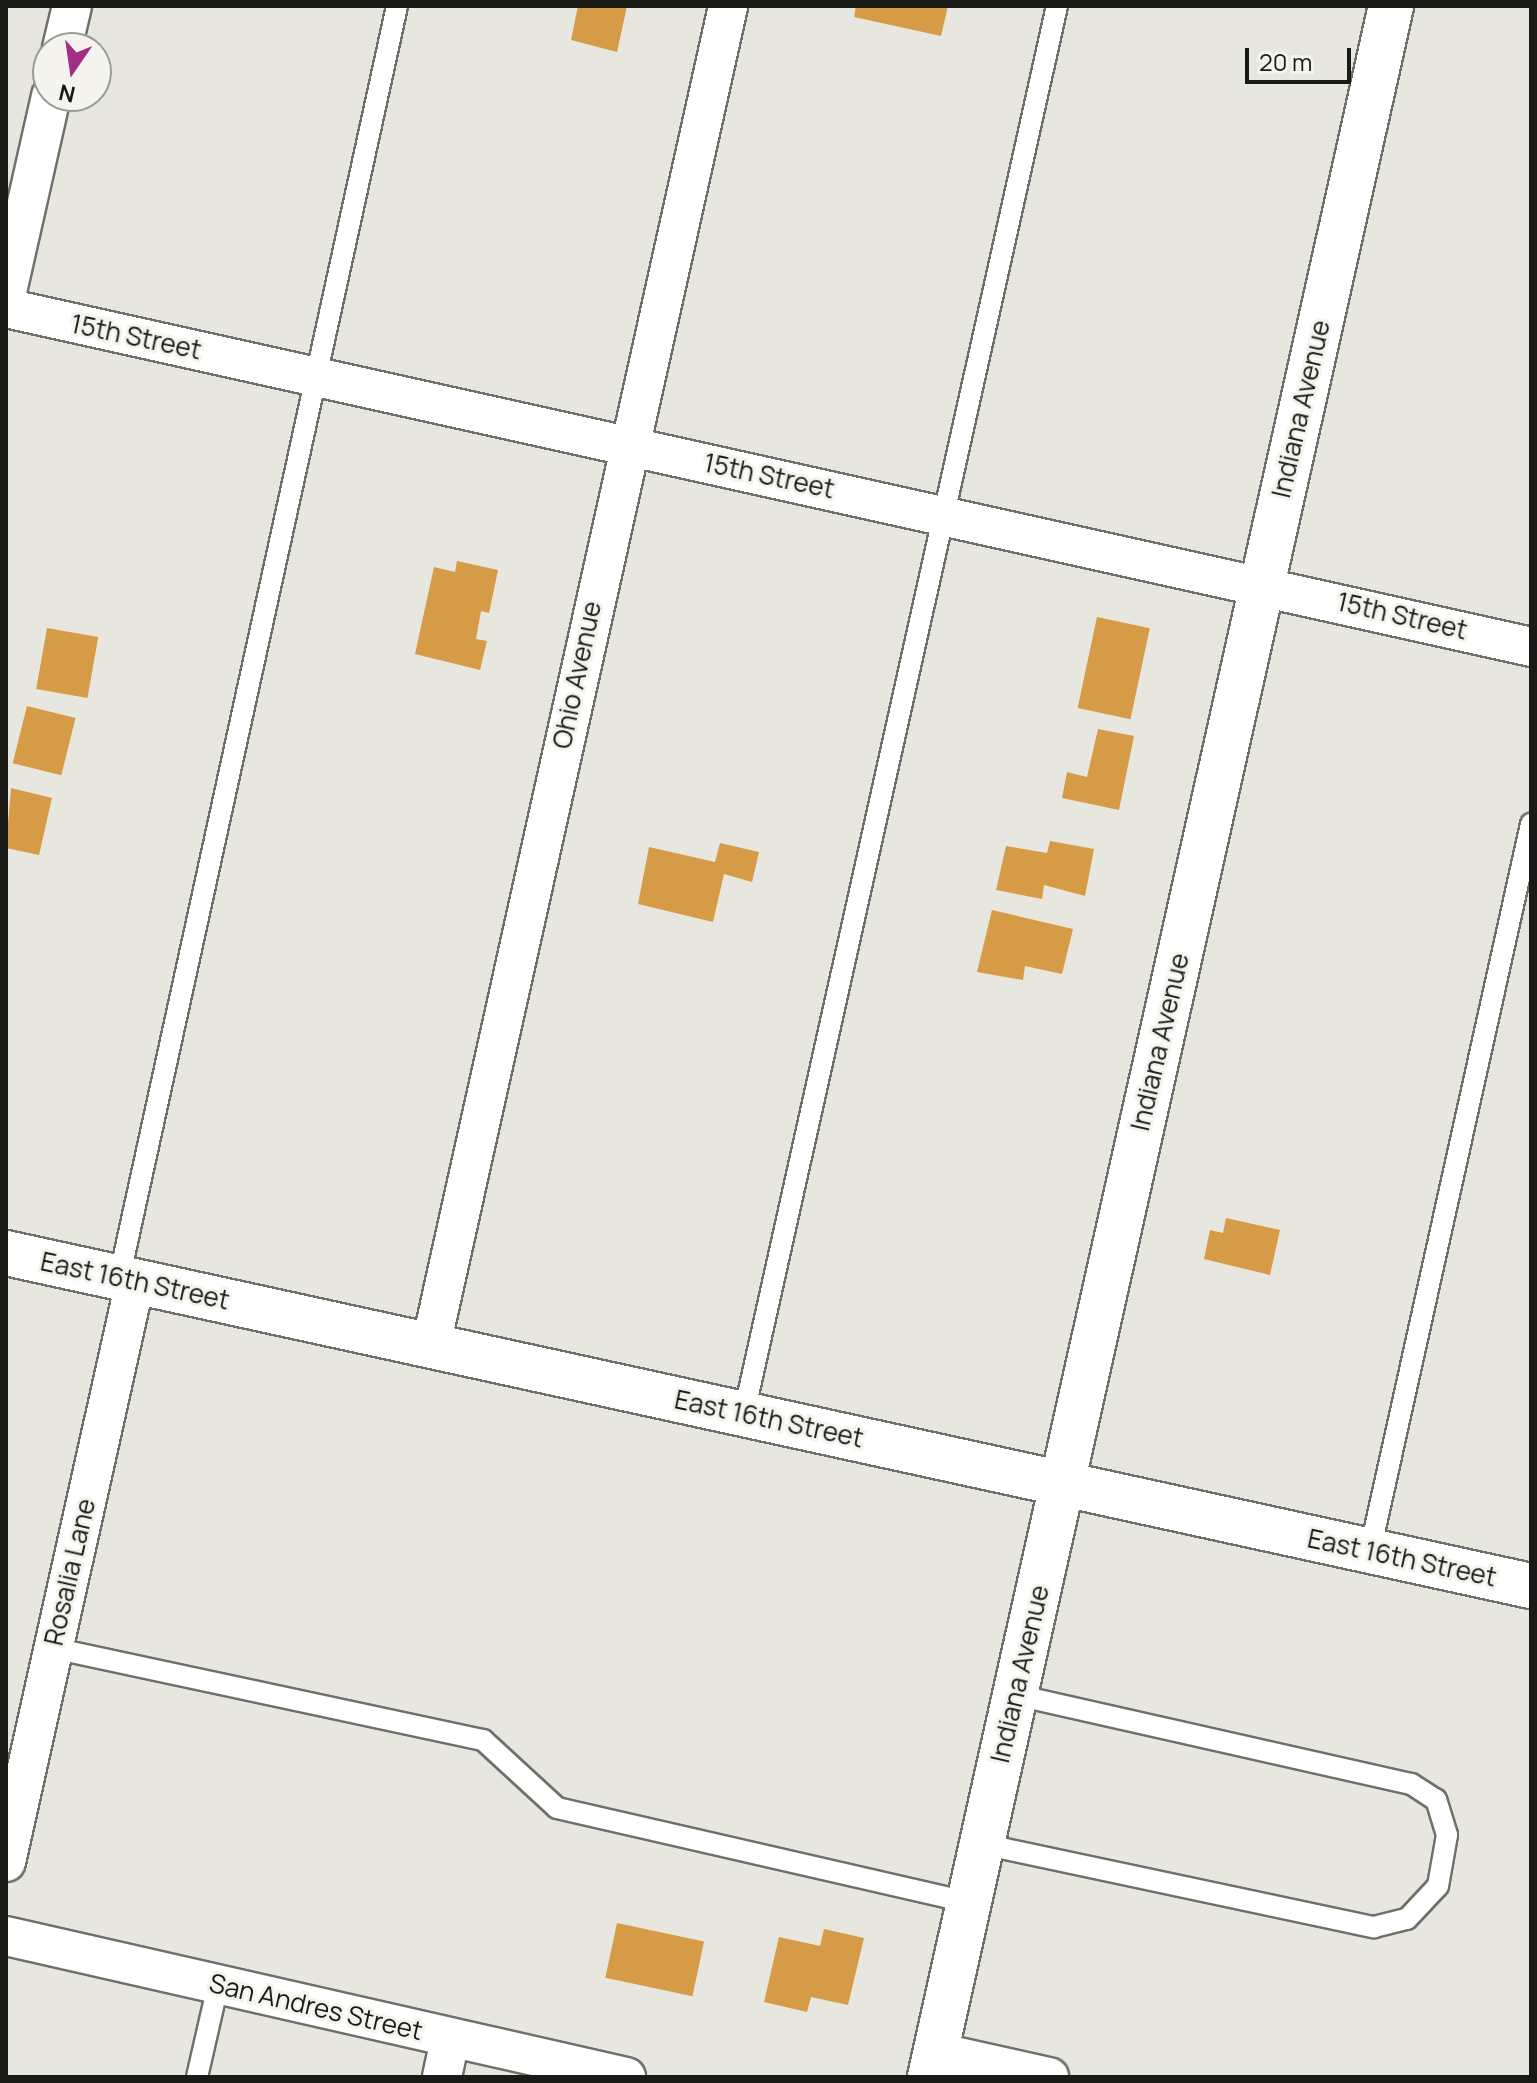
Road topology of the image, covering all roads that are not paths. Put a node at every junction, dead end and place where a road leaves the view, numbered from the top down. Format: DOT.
graph roads {
  1 [pos="72,6"];
  2 [pos="397,6"];
  3 [pos="728,6"];
  4 [pos="1057,6"];
  5 [pos="1391,6"];
  6 [pos="66,32"];
  7 [pos="47,112"];
  8 [pos="6,296"];
  9 [pos="6,308"];
  10 [pos="312,376"];
  11 [pos="628,445"];
  12 [pos="946,515"];
  13 [pos="1262,583"];
  14 [pos="1531,647"];
  15 [pos="1531,824"];
  16 [pos="6,1253"];
  17 [pos="127,1280"];
  18 [pos="431,1345"];
  19 [pos="744,1413"];
  20 [pos="1062,1483"];
  21 [pos="1370,1551"];
  22 [pos="1531,1586"];
  23 [pos="53,1648"];
  24 [pos="1015,1695"];
  25 [pos="982,1844"];
  26 [pos="6,1862"];
  27 [pos="969,1902"];
  28 [pos="6,1936"];
  29 [pos="218,1985"];
  30 [pos="450,2038"];
  31 [pos="933,2064"];
  32 [pos="197,2077"];
  33 [pos="442,2077"];
  34 [pos="626,2077"];
  35 [pos="1049,2077"];
  1 -- 6 [label="street"];
  2 -- 10 [label="lane"];
  3 -- 11 [label="street, Ohio Avenue"];
  4 -- 12 [label="lane"];
  5 -- 13 [label="street, Indiana Avenue"];
  7 -- 8 [label="street"];
  9 -- 10 [label="street, 15th Street"];
  10 -- 11 [label="street, 15th Street"];
  10 -- 17 [label="lane"];
  11 -- 12 [label="street, 15th Street"];
  11 -- 18 [label="street, Ohio Avenue"];
  12 -- 13 [label="street, 15th Street"];
  12 -- 19 [label="lane"];
  13 -- 14 [label="street, 15th Street"];
  13 -- 20 [label="street, Indiana Avenue"];
  15 -- 21 [label="lane"];
  16 -- 17 [label="street, East 16th Street"];
  17 -- 18 [label="street, East 16th Street"];
  17 -- 23 [label="street, Rosalia Lane"];
  18 -- 19 [label="street, East 16th Street"];
  19 -- 20 [label="street, East 16th Street"];
  20 -- 21 [label="street, East 16th Street"];
  20 -- 24 [label="street, Indiana Avenue"];
  21 -- 22 [label="street, East 16th Street"];
  23 -- 26 [label="street, Rosalia Lane"];
  23 -- 27 [label="lane"];
  24 -- 25 [label="street, Indiana Avenue"];
  24 -- 25 [label="lane"];
  25 -- 27 [label="street, Indiana Avenue"];
  27 -- 31 [label="street, Indiana Avenue"];
  28 -- 29 [label="street, San Andres Street"];
  29 -- 30 [label="street, San Andres Street"];
  29 -- 32 [label="lane"];
  30 -- 33 [label="street"];
  30 -- 34 [label="street, San Andres Street"];
  31 -- 35 [label="street"];
}
